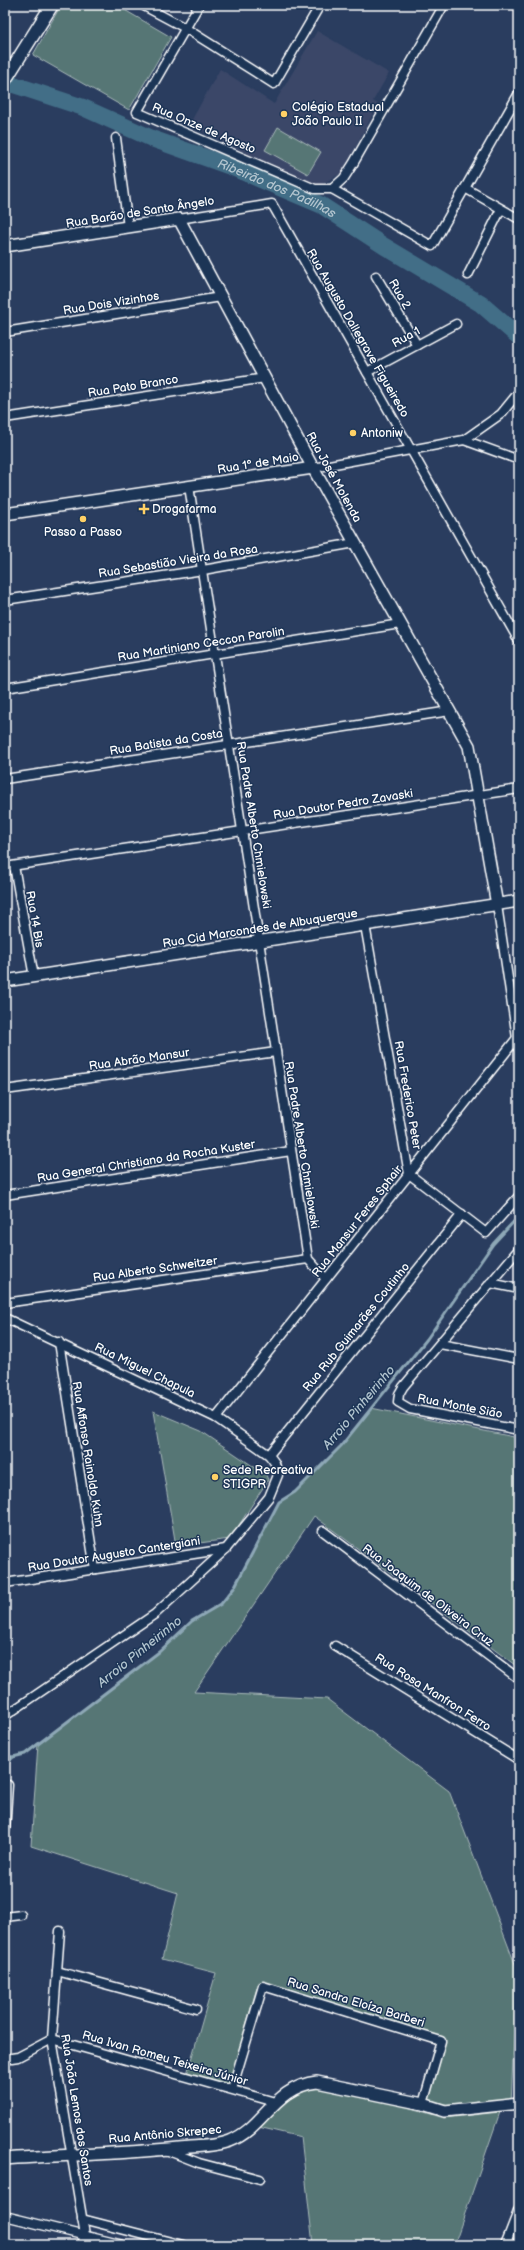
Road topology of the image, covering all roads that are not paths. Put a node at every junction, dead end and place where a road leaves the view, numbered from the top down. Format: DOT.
graph roads {
  1 [pos="52,5"];
  2 [pos="142,5"];
  3 [pos="199,5"];
  4 [pos="320,5"];
  5 [pos="444,5"];
  6 [pos="185,28"];
  7 [pos="9,66"];
  8 [pos="5,80"];
  9 [pos="519,93"];
  10 [pos="116,138"];
  11 [pos="465,188"];
  12 [pos="332,189"];
  13 [pos="272,204"];
  14 [pos="501,209"];
  15 [pos="179,219"];
  16 [pos="519,219"];
  17 [pos="128,227"];
  18 [pos="7,243"];
  19 [pos="468,275"];
  20 [pos="376,276"];
  21 [pos="221,297"];
  22 [pos="456,324"];
  23 [pos="5,332"];
  24 [pos="416,345"];
  25 [pos="367,372"];
  26 [pos="265,378"];
  27 [pos="519,392"];
  28 [pos="5,418"];
  29 [pos="464,440"];
  30 [pos="411,451"];
  31 [pos="519,460"];
  32 [pos="313,468"];
  33 [pos="189,486"];
  34 [pos="5,514"];
  35 [pos="355,543"];
  36 [pos="202,570"];
  37 [pos="5,600"];
  38 [pos="400,624"];
  39 [pos="519,641"];
  40 [pos="215,654"];
  41 [pos="5,688"];
  42 [pos="450,712"];
  43 [pos="229,744"];
  44 [pos="5,779"];
  45 [pos="519,789"];
  46 [pos="478,795"];
  47 [pos="242,831"];
  48 [pos="14,866"];
  49 [pos="5,867"];
  50 [pos="519,901"];
  51 [pos="497,905"];
  52 [pos="365,925"];
  53 [pos="259,942"];
  54 [pos="34,976"];
  55 [pos="5,981"];
  56 [pos="518,1039"];
  57 [pos="276,1052"];
  58 [pos="5,1090"];
  59 [pos="291,1151"];
  60 [pos="409,1174"];
  61 [pos="5,1195"];
  62 [pos="519,1196"];
  63 [pos="462,1214"];
  64 [pos="519,1249"];
  65 [pos="308,1259"];
  66 [pos="326,1279"];
  67 [pos="490,1283"];
  68 [pos="519,1289"];
  69 [pos="5,1303"];
  70 [pos="5,1318"];
  71 [pos="59,1342"];
  72 [pos="440,1344"];
  73 [pos="519,1359"];
  74 [pos="216,1418"];
  75 [pos="519,1430"];
  76 [pos="269,1455"];
  77 [pos="323,1531"];
  78 [pos="226,1549"];
  79 [pos="94,1569"];
  80 [pos="5,1583"];
  81 [pos="335,1646"];
  82 [pos="519,1679"];
  83 [pos="5,1716"];
  84 [pos="519,1760"];
  85 [pos="6,1786"];
  86 [pos="5,1831"];
  87 [pos="21,1915"];
  88 [pos="5,1917"];
  89 [pos="60,1931"];
  90 [pos="57,1971"];
  91 [pos="196,2009"];
  92 [pos="52,2039"];
  93 [pos="5,2059"];
  94 [pos="232,2090"];
  95 [pos="275,2102"];
  96 [pos="519,2103"];
  97 [pos="423,2104"];
  98 [pos="163,2149"];
  99 [pos="70,2154"];
  100 [pos="5,2159"];
  101 [pos="260,2179"];
  102 [pos="519,2209"];
  103 [pos="5,2216"];
  104 [pos="82,2219"];
  105 [pos="84,2235"];
  106 [pos="154,2241"];
  107 [pos="506,2244"];
  108 [pos="82,2245"];
  109 [pos="123,2245"];
  110 [pos="183,2245"];
  111 [pos="517,2245"];
  1 -- 7 [label="main road"];
  2 -- 6 [label="street"];
  3 -- 6 [label="street, Rua Onze de Agosto"];
  4 -- 6 [label="street"];
  5 -- 12 [label="street"];
  6 -- 12 [label="street, Rua Onze de Agosto"];
  7 -- 8 [label="main road"];
  9 -- 11 [label="street"];
  10 -- 17 [label="street"];
  11 -- 12 [label="street"];
  11 -- 14 [label="street"];
  13 -- 15 [label="street, Rua Barão de Santo Ângelo"];
  13 -- 25 [label="street, Rua Augusto Dallegrave Figueiredo"];
  14 -- 16 [label="street"];
  14 -- 19 [label="street"];
  15 -- 17 [label="street, Rua Barão de Santo Ângelo"];
  15 -- 21 [label="street, Rua José Molenda"];
  17 -- 18 [label="street, Rua Barão de Santo Ângelo"];
  20 -- 24 [label="street, Rua 2"];
  21 -- 23 [label="street, Rua Dois Vizinhos"];
  21 -- 26 [label="street, Rua José Molenda"];
  22 -- 24 [label="street, Rua 1"];
  24 -- 25 [label="street, Rua 1"];
  25 -- 30 [label="street, Rua Augusto Dallegrave Figueiredo"];
  26 -- 28 [label="street, Rua Pato Branco"];
  26 -- 32 [label="street, Rua José Molenda"];
  27 -- 29 [label="street, Rua 1º de Maio"];
  29 -- 30 [label="street, Rua 1º de Maio"];
  29 -- 31 [label="street"];
  30 -- 32 [label="street, Rua 1º de Maio"];
  30 -- 39 [label="street, Rua Augusto Dallegrave Figueiredo"];
  32 -- 33 [label="street, Rua 1º de Maio"];
  32 -- 35 [label="street, Rua José Molenda"];
  33 -- 34 [label="street, Rua 1º de Maio"];
  33 -- 36 [label="street, Rua Padre Alberto Chmielowski"];
  35 -- 36 [label="street, Rua Sebastião Vieira da Rosa"];
  35 -- 38 [label="street, Rua José Molenda"];
  36 -- 37 [label="street, Rua Sebastião Vieira da Rosa"];
  36 -- 40 [label="street, Rua Padre Alberto Chmielowski"];
  38 -- 40 [label="street, Rua Martiniano Ceccon Parolin"];
  38 -- 42 [label="street, Rua José Molenda"];
  40 -- 41 [label="street, Rua Martiniano Ceccon Parolin"];
  40 -- 43 [label="street, Rua Padre Alberto Chmielowski"];
  42 -- 43 [label="street, Rua Batista da Costa"];
  42 -- 46 [label="street, Rua José Molenda"];
  43 -- 44 [label="street, Rua Batista da Costa"];
  43 -- 47 [label="street, Rua Padre Alberto Chmielowski"];
  45 -- 46 [label="street, Rua Doutor Pedro Zavaski"];
  46 -- 47 [label="street, Rua Doutor Pedro Zavaski"];
  46 -- 51 [label="street, Rua José Molenda"];
  47 -- 48 [label="street, Rua Doutor Pedro Zavaski"];
  47 -- 53 [label="street, Rua Padre Alberto Chmielowski"];
  48 -- 49 [label="street, Rua Doutor Pedro Zavaski"];
  48 -- 54 [label="street, Rua 14 Bis"];
  50 -- 51 [label="street, Rua Cid Marcondes de Albuquerque"];
  51 -- 52 [label="street, Rua Cid Marcondes de Albuquerque"];
  51 -- 56 [label="street"];
  52 -- 53 [label="street, Rua Cid Marcondes de Albuquerque"];
  52 -- 60 [label="street, Rua Frederico Peter"];
  53 -- 54 [label="street, Rua Cid Marcondes de Albuquerque"];
  53 -- 57 [label="street, Rua Padre Alberto Chmielowski"];
  54 -- 55 [label="street, Rua Cid Marcondes de Albuquerque"];
  56 -- 60 [label="street, Rua Mansur Feres Sphair"];
  57 -- 58 [label="street, Rua Abrão Mansur"];
  57 -- 59 [label="street, Rua Padre Alberto Chmielowski"];
  59 -- 61 [label="street, Rua General Christiano da Rocha Kuster"];
  59 -- 65 [label="street, Rua Padre Alberto Chmielowski"];
  60 -- 63 [label="street"];
  60 -- 66 [label="street, Rua Mansur Feres Sphair"];
  62 -- 63 [label="street"];
  63 -- 76 [label="street, Rua Rub Guimarães Coutinho"];
  64 -- 67 [label="street"];
  65 -- 66 [label="street"];
  65 -- 69 [label="street, Rua Alberto Schweitzer"];
  66 -- 74 [label="street, Rua Mansur Feres Sphair"];
  67 -- 68 [label="street"];
  67 -- 72 [label="street"];
  70 -- 71 [label="street, Rua Miguel Chapula"];
  71 -- 74 [label="street, Rua Miguel Chapula"];
  71 -- 79 [label="street, Rua Affonso Rainoldo Kuhn"];
  72 -- 73 [label="street"];
  72 -- 75 [label="street, Rua Monte Sião"];
  74 -- 76 [label="street, Rua Miguel Chapula"];
  76 -- 78 [label="street"];
  77 -- 82 [label="street, Rua Joaquim de Oliveira Cruz"];
  78 -- 79 [label="street, Rua Doutor Augusto Cantergiani"];
  78 -- 83 [label="street"];
  79 -- 80 [label="street, Rua Doutor Augusto Cantergiani"];
  81 -- 84 [label="street, Rua Rosa Manfron Ferro"];
  85 -- 86 [label="street"];
  87 -- 88 [label="street"];
  89 -- 90 [label="street, Rua João Lemos dos Santos"];
  90 -- 91 [label="street"];
  90 -- 92 [label="street, Rua João Lemos dos Santos"];
  92 -- 93 [label="street"];
  92 -- 94 [label="street, Rua Ivan Romeu Teixeira Júnior"];
  92 -- 99 [label="street, Rua João Lemos dos Santos"];
  94 -- 95 [label="street, Rua Ivan Romeu Teixeira Júnior"];
  94 -- 97 [label="street, Rua Sandra Eloíza Barberi"];
  95 -- 97 [label="street, Rua Antônio Skrepec"];
  95 -- 98 [label="street, Rua Antônio Skrepec"];
  96 -- 97 [label="street, Rua Antônio Skrepec"];
  98 -- 99 [label="street, Rua Antônio Skrepec"];
  98 -- 101 [label="street"];
  99 -- 100 [label="street, Rua Antônio Skrepec"];
  99 -- 104 [label="street, Rua João Lemos dos Santos"];
  102 -- 107 [label="street"];
  103 -- 105 [label="street"];
  104 -- 105 [label="street, Rua João Lemos dos Santos"];
  104 -- 106 [label="street"];
  105 -- 108 [label="street, Rua João Lemos dos Santos"];
  105 -- 109 [label="street"];
  106 -- 110 [label="street"];
  107 -- 111 [label="street"];
}
